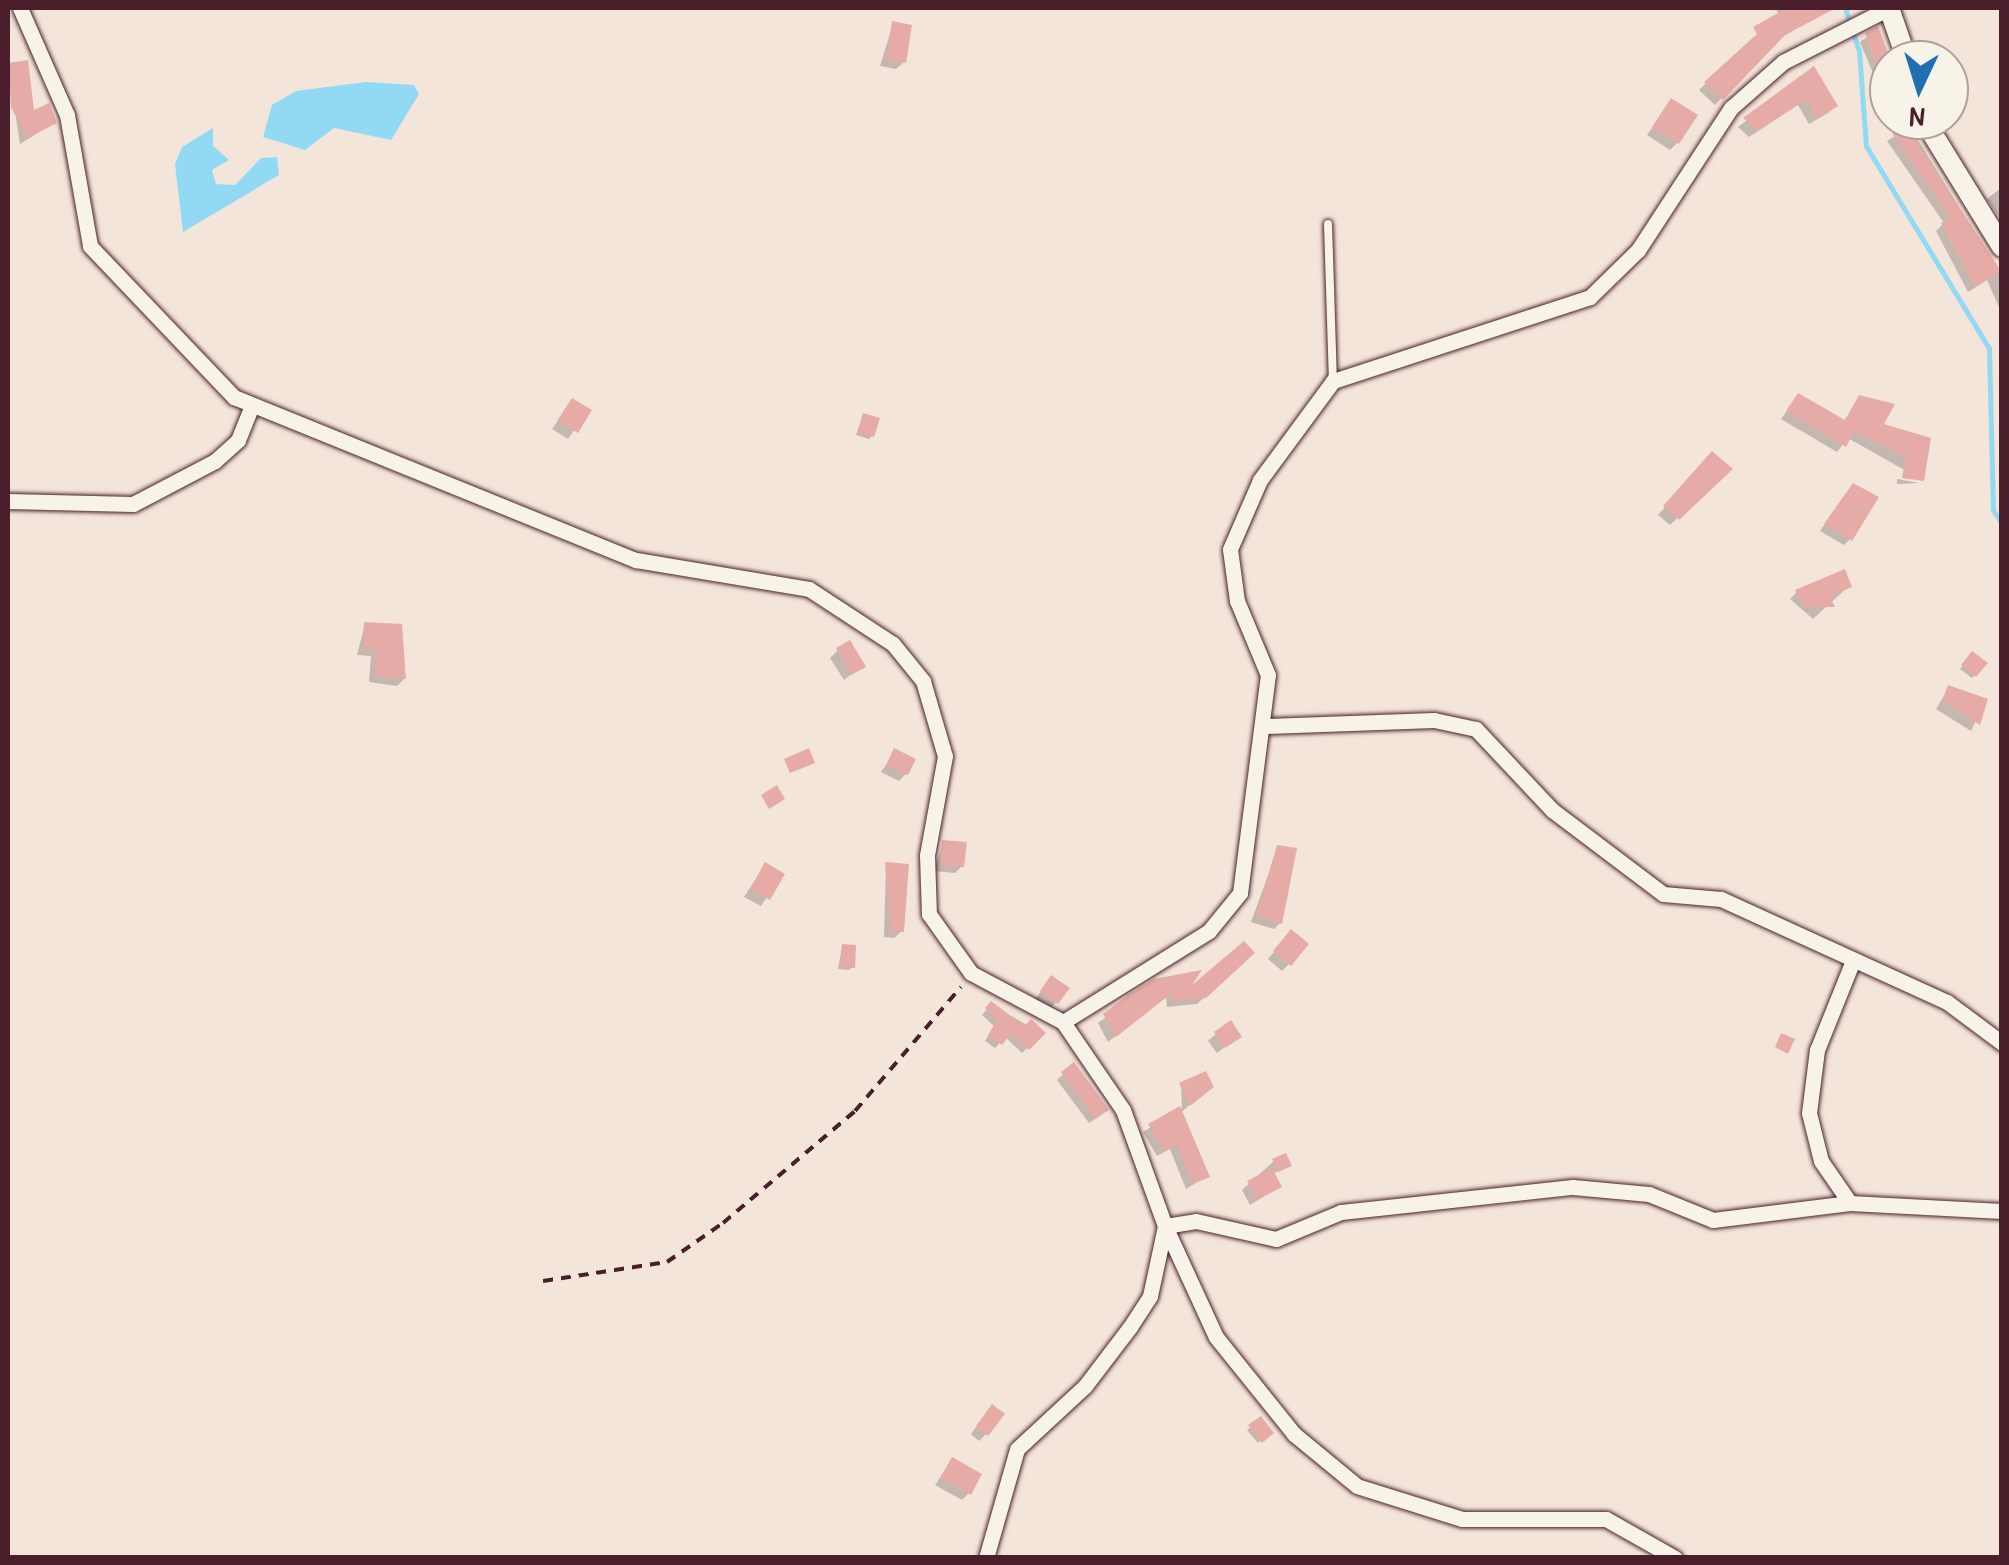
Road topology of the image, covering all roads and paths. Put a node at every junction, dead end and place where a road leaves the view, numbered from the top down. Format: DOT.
graph roads {
  1 [pos="20,8"];
  2 [pos="1889,8"];
  3 [pos="1900,40"];
  4 [pos="1936,140"];
  5 [pos="1328,224"];
  6 [pos="2002,248"];
  7 [pos="1333,381"];
  8 [pos="251,408"];
  9 [pos="8,501"];
  10 [pos="1267,726"];
  11 [pos="1852,964"];
  12 [pos="971,974"];
  13 [pos="1063,1022"];
  14 [pos="2002,1042"];
  15 [pos="1850,1204"];
  16 [pos="2002,1211"];
  17 [pos="1165,1226"];
  18 [pos="543,1281"];
  19 [pos="986,1558"];
  20 [pos="1676,1558"];
  1 -- 8 [label="street"];
  2 -- 3 [label="street"];
  2 -- 7 [label="street"];
  4 -- 6 [label="street"];
  5 -- 7 [label="lane"];
  7 -- 10 [label="street"];
  8 -- 9 [label="street"];
  8 -- 12 [label="street"];
  10 -- 11 [label="street"];
  10 -- 13 [label="street"];
  11 -- 14 [label="street"];
  11 -- 15 [label="street"];
  12 -- 13 [label="street"];
  12 -- 18 [label="path"];
  13 -- 17 [label="street"];
  15 -- 16 [label="street"];
  15 -- 17 [label="street"];
  17 -- 19 [label="street"];
  17 -- 20 [label="street"];
}
